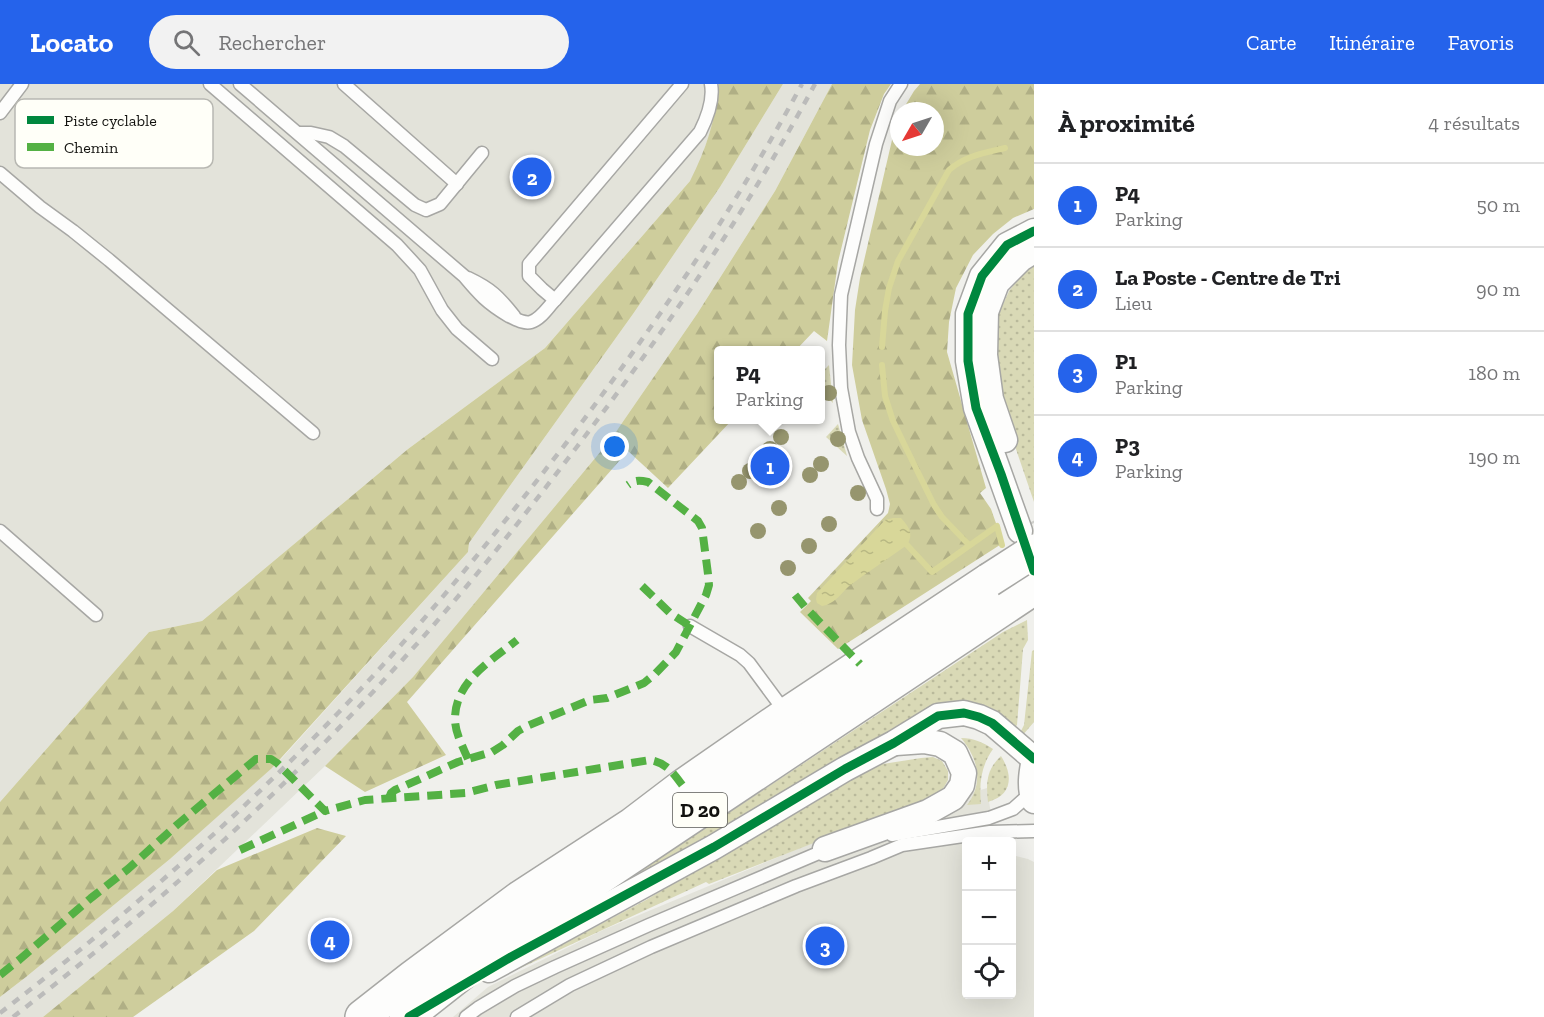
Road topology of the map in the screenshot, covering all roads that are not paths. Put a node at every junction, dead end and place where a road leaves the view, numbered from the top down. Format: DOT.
graph roads {
  1 [pos="22,84"];
  2 [pos="210,84"];
  3 [pos="240,84"];
  4 [pos="344,84"];
  5 [pos="682,84"];
  6 [pos="711,84"];
  7 [pos="901,84"];
  8 [pos="0,113"];
  9 [pos="298,133"];
  10 [pos="482,153"];
  11 [pos="0,173"];
  12 [pos="457,184"];
  13 [pos="1034,231"];
  14 [pos="1034,251"];
  15 [pos="555,300"];
  16 [pos="492,359"];
  17 [pos="313,433"];
  18 [pos="877,509"];
  19 [pos="0,531"];
  20 [pos="1029,534"];
  21 [pos="1034,588"];
  22 [pos="96,615"];
  23 [pos="690,626"];
  24 [pos="787,714"];
  25 [pos="894,743"];
  26 [pos="1034,759"];
  27 [pos="1033,797"];
  28 [pos="1034,831"];
  29 [pos="825,849"];
  30 [pos="362,1017"];
  31 [pos="408,1017"];
  32 [pos="466,1017"];
  33 [pos="517,1017"];
  1 -- 8 [label="lane"];
  2 -- 16 [label="lane"];
  3 -- 9 [label="lane"];
  4 -- 12 [label="lane"];
  5 -- 15 [label="lane"];
  6 -- 15 [label="lane"];
  7 -- 18 [label="lane"];
  9 -- 12 [label="lane"];
  9 -- 15 [label="lane"];
  10 -- 12 [label="lane"];
  11 -- 17 [label="lane"];
  13 -- 20 [label="street"];
  14 -- 20 [label="street"];
  19 -- 22 [label="lane"];
  20 -- 24 [label="highway, D 20, bridge"];
  21 -- 31 [label="highway, D 20"];
  23 -- 24 [label="lane"];
  24 -- 30 [label="highway, D 20"];
  25 -- 26 [label="street"];
  25 -- 29 [label="street"];
  25 -- 31 [label="street"];
  26 -- 27 [label="street"];
  27 -- 29 [label="lane"];
  28 -- 33 [label="lane"];
  29 -- 32 [label="lane"];
}
